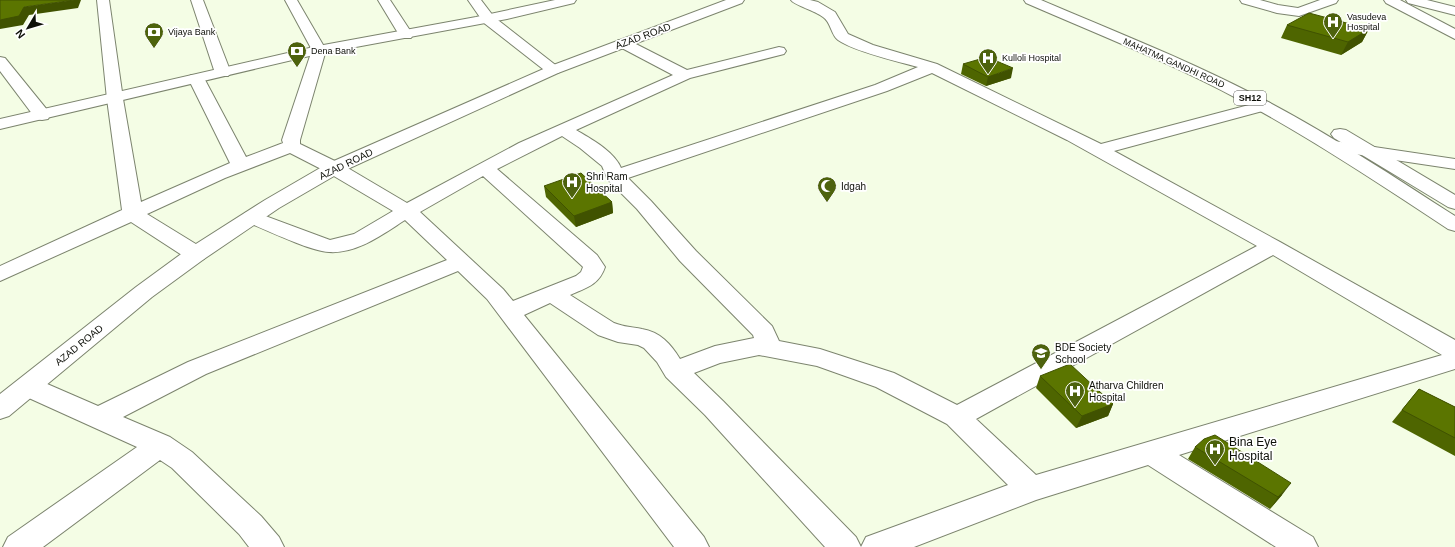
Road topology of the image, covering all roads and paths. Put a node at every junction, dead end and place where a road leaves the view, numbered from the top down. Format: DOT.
graph roads {
  1 [pos="103,0"];
  2 [pos="197,0"];
  3 [pos="291,0"];
  4 [pos="384,0"];
  5 [pos="474,0"];
  6 [pos="570,0"];
  7 [pos="738,0"];
  8 [pos="797,0"];
  9 [pos="1030,0"];
  10 [pos="1053,0"];
  11 [pos="1246,0"];
  12 [pos="1332,0"];
  13 [pos="1390,0"];
  14 [pos="1412,0"];
  15 [pos="1455,11"];
  16 [pos="489,20"];
  17 [pos="1455,34"];
  18 [pos="406,35"];
  19 [pos="622,43"];
  20 [pos="319,50"];
  21 [pos="779,51"];
  22 [pos="0,62"];
  23 [pos="932,67"];
  24 [pos="553,70"];
  25 [pos="223,72"];
  26 [pos="685,75"];
  27 [pos="196,78"];
  28 [pos="115,99"];
  29 [pos="1264,106"];
  30 [pos="42,115"];
  31 [pos="0,124"];
  32 [pos="562,129"];
  33 [pos="292,146"];
  34 [pos="1334,146"];
  35 [pos="1099,150"];
  36 [pos="1370,151"];
  37 [pos="240,164"];
  38 [pos="1455,164"];
  39 [pos="334,168"];
  40 [pos="485,168"];
  41 [pos="615,176"];
  42 [pos="1455,203"];
  43 [pos="406,211"];
  44 [pos="133,214"];
  45 [pos="252,217"];
  46 [pos="1455,225"];
  47 [pos="1273,246"];
  48 [pos="196,254"];
  49 [pos="462,262"];
  50 [pos="0,274"];
  51 [pos="552,294"];
  52 [pos="509,312"];
  53 [pos="769,348"];
  54 [pos="1455,350"];
  55 [pos="1455,360"];
  56 [pos="675,371"];
  57 [pos="29,387"];
  58 [pos="0,409"];
  59 [pos="957,417"];
  60 [pos="98,418"];
  61 [pos="160,445"];
  62 [pos="1151,452"];
  63 [pos="1031,489"];
  64 [pos="18,547"];
  65 [pos="268,547"];
  66 [pos="693,547"];
  67 [pos="845,547"];
  68 [pos="877,547"];
  69 [pos="1302,547"];
  1 -- 28 [label="street"];
  2 -- 25 [label="street"];
  3 -- 20 [label="street"];
  4 -- 18 [label="street"];
  5 -- 16 [label="street"];
  6 -- 16 [label="street"];
  7 -- 19 [label="street, AZAD ROAD"];
  8 -- 23 [label="street"];
  9 -- 29 [label="street, MAHATMA GANDHI ROAD / SH12"];
  10 -- 36 [label="street, MAHATMA GANDHI ROAD / SH12"];
  11 -- 12 [label="street"];
  13 -- 17 [label="street"];
  14 -- 15 [label="street"];
  16 -- 18 [label="street"];
  16 -- 24 [label="street"];
  18 -- 20 [label="street"];
  19 -- 24 [label="street, AZAD ROAD"];
  19 -- 26 [label="street"];
  20 -- 25 [label="street"];
  20 -- 33 [label="street"];
  21 -- 26 [label="street"];
  22 -- 30 [label="street"];
  23 -- 35 [label="street"];
  23 -- 41 [label="street"];
  24 -- 39 [label="street, AZAD ROAD"];
  25 -- 27 [label="street"];
  26 -- 32 [label="street"];
  27 -- 28 [label="street"];
  27 -- 37 [label="street"];
  28 -- 30 [label="street"];
  28 -- 44 [label="street"];
  29 -- 34 [label="street, MAHATMA GANDHI ROAD / SH12"];
  29 -- 35 [label="street"];
  30 -- 31 [label="street"];
  32 -- 40 [label="street"];
  32 -- 41 [label="street"];
  33 -- 37 [label="street"];
  33 -- 39 [label="street"];
  34 -- 36 [label="street"];
  34 -- 46 [label="street, MAHATMA GANDHI ROAD / SH12"];
  35 -- 47 [label="street"];
  36 -- 38 [label="street"];
  36 -- 42 [label="street, MAHATMA GANDHI ROAD / SH12"];
  37 -- 44 [label="street"];
  39 -- 43 [label="street"];
  39 -- 45 [label="street, AZAD ROAD"];
  40 -- 43 [label="street"];
  40 -- 51 [label="street"];
  41 -- 53 [label="street"];
  43 -- 45 [label="street"];
  43 -- 49 [label="street"];
  44 -- 48 [label="street"];
  44 -- 50 [label="street"];
  45 -- 48 [label="street, AZAD ROAD"];
  47 -- 54 [label="street"];
  47 -- 59 [label="street"];
  48 -- 57 [label="street, AZAD ROAD"];
  49 -- 52 [label="street"];
  49 -- 60 [label="street"];
  51 -- 52 [label="street"];
  51 -- 56 [label="street"];
  52 -- 66 [label="street"];
  53 -- 56 [label="street"];
  53 -- 59 [label="street"];
  55 -- 62 [label="street"];
  56 -- 67 [label="street"];
  57 -- 58 [label="street, AZAD ROAD"];
  57 -- 60 [label="street"];
  59 -- 63 [label="street"];
  60 -- 61 [label="street"];
  61 -- 64 [label="street"];
  61 -- 65 [label="street"];
  62 -- 63 [label="street"];
  62 -- 69 [label="street"];
  63 -- 68 [label="street"];
}
